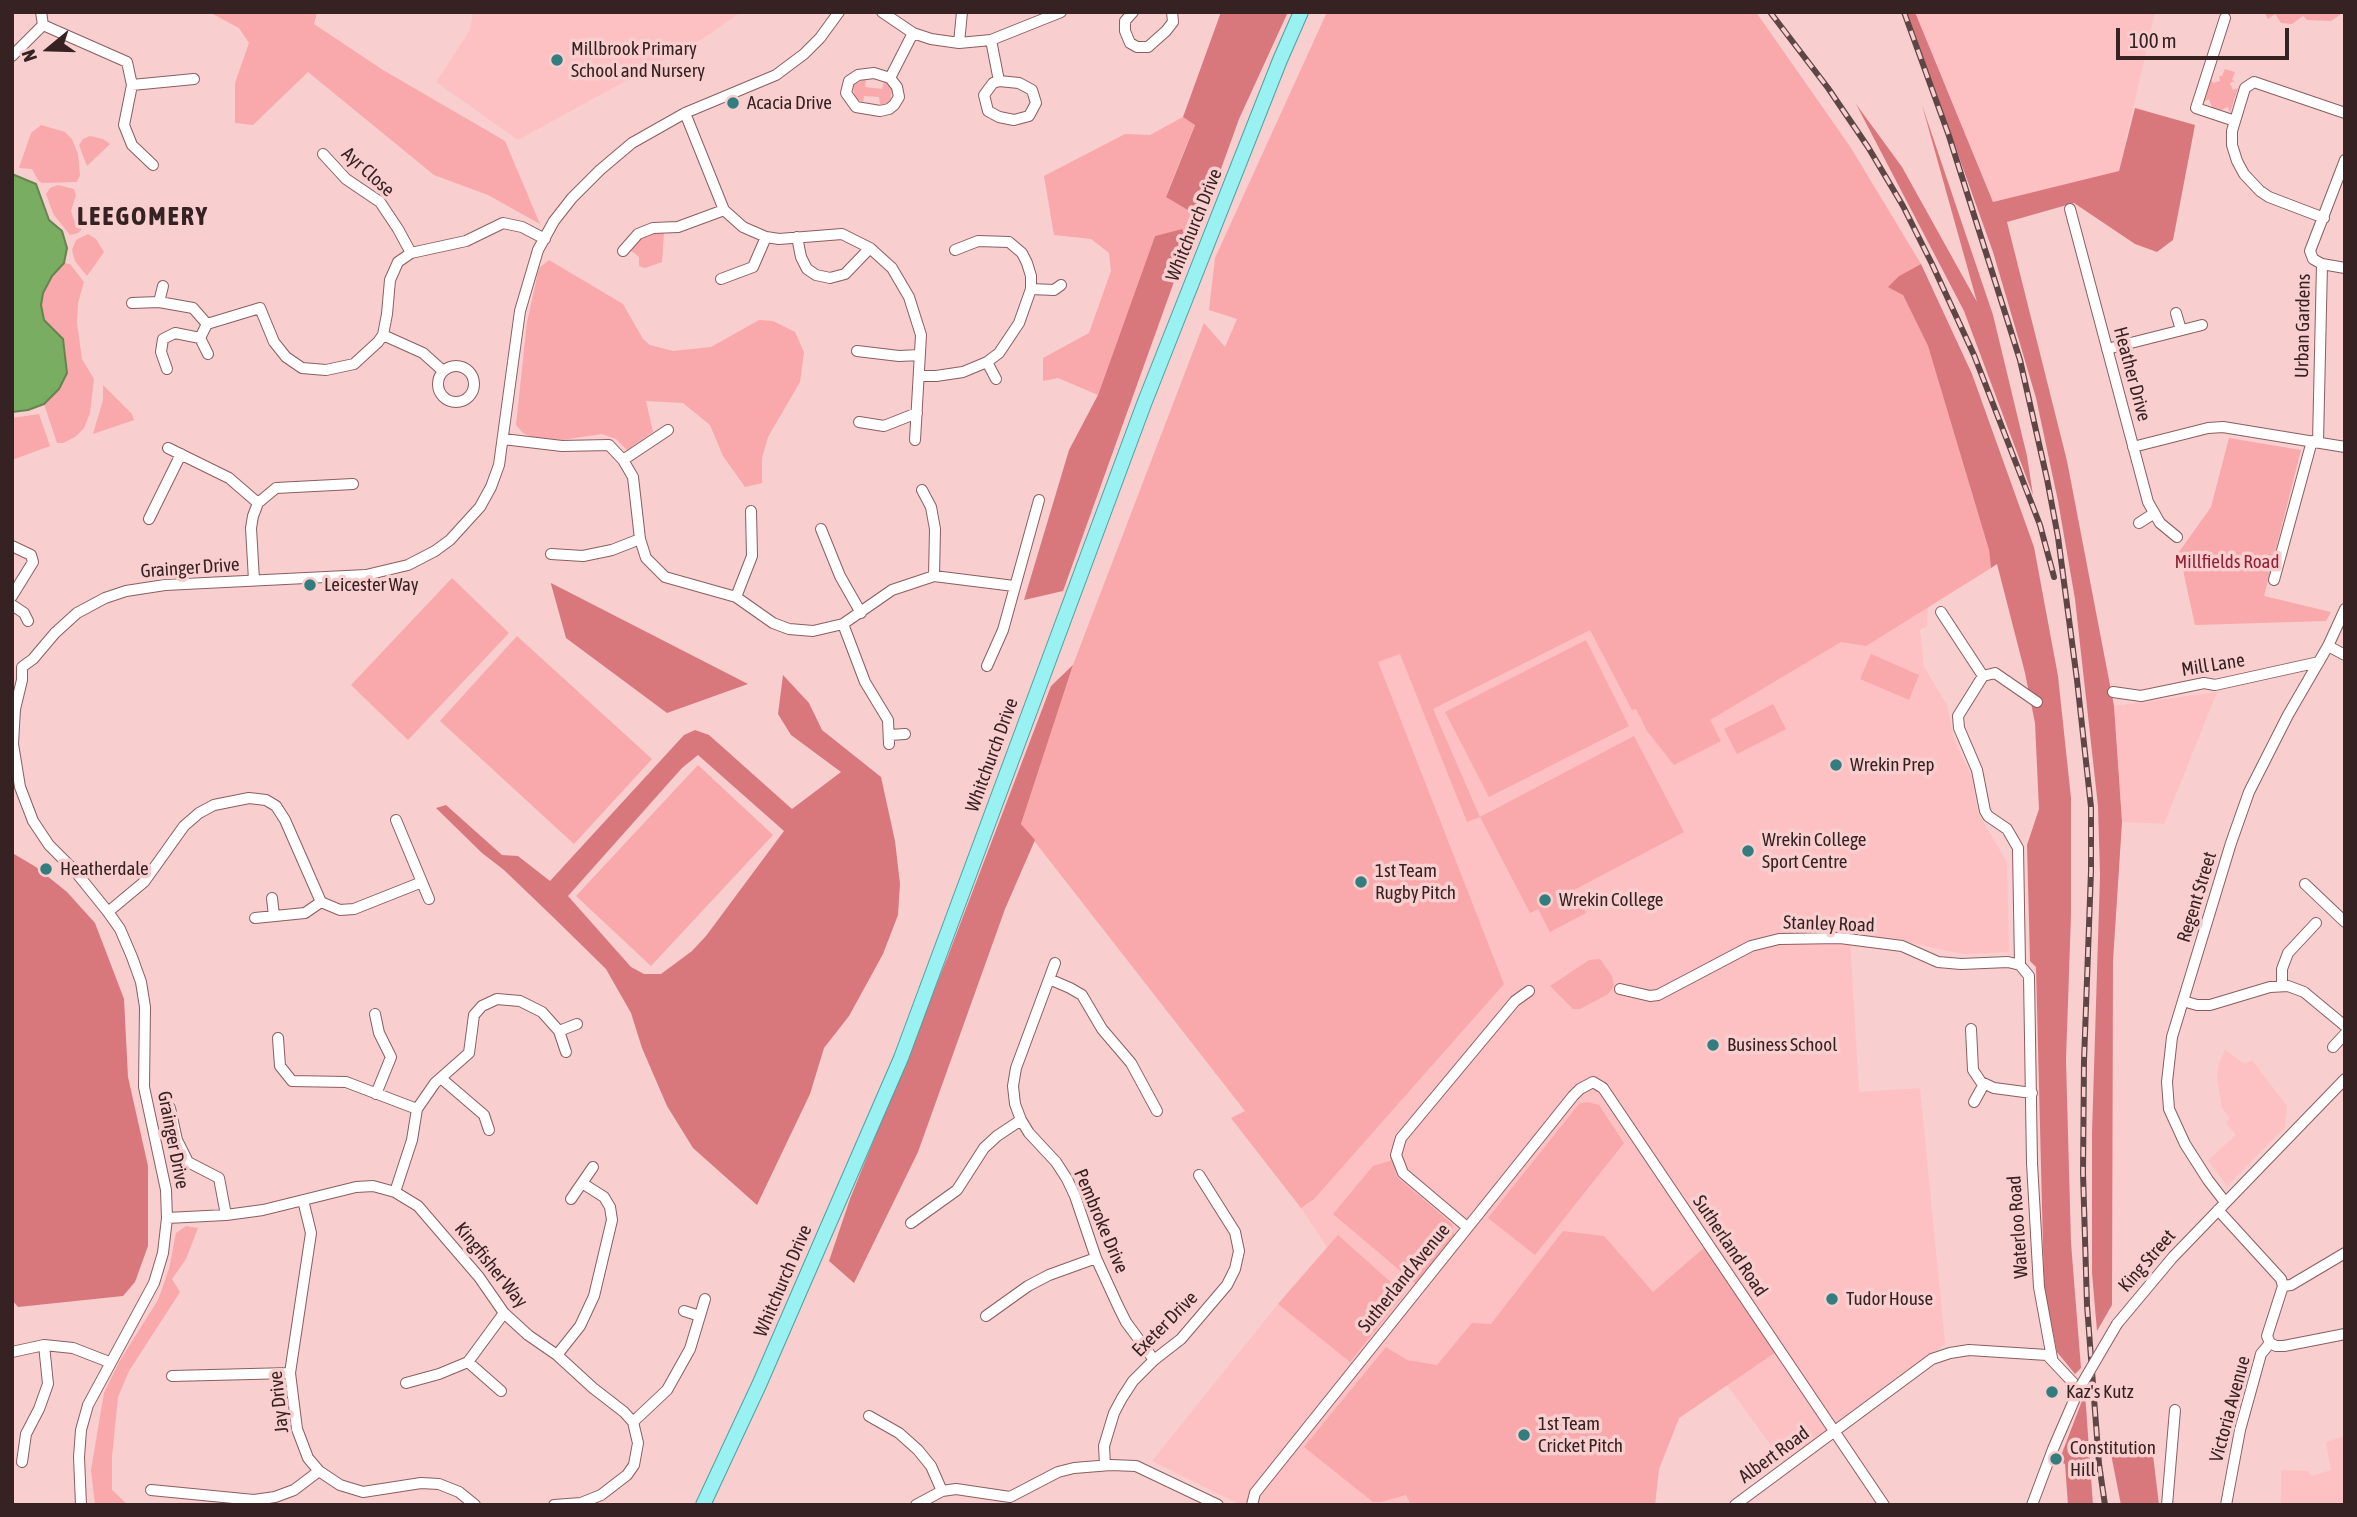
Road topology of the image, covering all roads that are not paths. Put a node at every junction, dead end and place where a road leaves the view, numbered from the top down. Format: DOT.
graph roads {
  1 [pos="41,12"];
  2 [pos="839,12"];
  3 [pos="882,12"];
  4 [pos="962,12"];
  5 [pos="1061,12"];
  6 [pos="1133,12"];
  7 [pos="1172,12"];
  8 [pos="1301,12"];
  9 [pos="2225,18"];
  10 [pos="43,25"];
  11 [pos="913,33"];
  12 [pos="990,40"];
  13 [pos="959,43"];
  14 [pos="12,56"];
  15 [pos="890,78"];
  16 [pos="194,79"];
  17 [pos="999,81"];
  18 [pos="132,85"];
  19 [pos="685,113"];
  20 [pos="2345,113"];
  21 [pos="2235,121"];
  22 [pos="323,154"];
  23 [pos="2345,160"];
  24 [pos="153,165"];
  25 [pos="2070,209"];
  26 [pos="724,210"];
  27 [pos="2324,218"];
  28 [pos="766,237"];
  29 [pos="797,237"];
  30 [pos="545,239"];
  31 [pos="870,248"];
  32 [pos="955,250"];
  33 [pos="623,251"];
  34 [pos="411,253"];
  35 [pos="2322,264"];
  36 [pos="2345,268"];
  37 [pos="721,279"];
  38 [pos="1061,285"];
  39 [pos="163,286"];
  40 [pos="1031,289"];
  41 [pos="159,302"];
  42 [pos="132,303"];
  43 [pos="2176,313"];
  44 [pos="207,324"];
  45 [pos="2202,325"];
  46 [pos="2181,330"];
  47 [pos="383,335"];
  48 [pos="200,338"];
  49 [pos="2107,349"];
  50 [pos="857,351"];
  51 [pos="208,354"];
  52 [pos="920,355"];
  53 [pos="987,362"];
  54 [pos="167,369"];
  55 [pos="442,370"];
  56 [pos="919,376"];
  57 [pos="996,379"];
  58 [pos="917,414"];
  59 [pos="859,422"];
  60 [pos="668,430"];
  61 [pos="503,439"];
  62 [pos="915,440"];
  63 [pos="2315,442"];
  64 [pos="168,447"];
  65 [pos="2133,447"];
  66 [pos="2345,447"];
  67 [pos="181,454"];
  68 [pos="623,460"];
  69 [pos="353,484"];
  70 [pos="922,490"];
  71 [pos="1039,500"];
  72 [pos="258,503"];
  73 [pos="751,511"];
  74 [pos="2153,514"];
  75 [pos="149,519"];
  76 [pos="2139,523"];
  77 [pos="821,530"];
  78 [pos="2176,537"];
  79 [pos="640,539"];
  80 [pos="12,546"];
  81 [pos="551,554"];
  82 [pos="934,576"];
  83 [pos="254,580"];
  84 [pos="2274,580"];
  85 [pos="1014,586"];
  86 [pos="12,596"];
  87 [pos="736,597"];
  88 [pos="12,605"];
  89 [pos="2345,609"];
  90 [pos="1941,612"];
  91 [pos="861,613"];
  92 [pos="28,621"];
  93 [pos="843,624"];
  94 [pos="2328,646"];
  95 [pos="2345,655"];
  96 [pos="2319,662"];
  97 [pos="17,664"];
  98 [pos="988,666"];
  99 [pos="1983,676"];
  100 [pos="2113,692"];
  101 [pos="2037,702"];
  102 [pos="905,734"];
  103 [pos="396,820"];
  104 [pos="422,882"];
  105 [pos="2305,884"];
  106 [pos="272,898"];
  107 [pos="429,899"];
  108 [pos="321,902"];
  109 [pos="108,912"];
  110 [pos="274,915"];
  111 [pos="2343,917"];
  112 [pos="255,918"];
  113 [pos="2316,923"];
  114 [pos="1055,963"];
  115 [pos="2020,965"];
  116 [pos="1049,979"];
  117 [pos="2282,986"];
  118 [pos="1620,989"];
  119 [pos="1529,991"];
  120 [pos="2183,1001"];
  121 [pos="375,1014"];
  122 [pos="577,1024"];
  123 [pos="2345,1026"];
  124 [pos="1971,1029"];
  125 [pos="559,1031"];
  126 [pos="2345,1034"];
  127 [pos="278,1038"];
  128 [pos="2333,1047"];
  129 [pos="566,1052"];
  130 [pos="442,1079"];
  131 [pos="2345,1079"];
  132 [pos="1593,1082"];
  133 [pos="1984,1084"];
  134 [pos="2032,1093"];
  135 [pos="376,1094"];
  136 [pos="1974,1102"];
  137 [pos="170,1108"];
  138 [pos="416,1109"];
  139 [pos="1157,1111"];
  140 [pos="1021,1120"];
  141 [pos="489,1130"];
  142 [pos="593,1167"];
  143 [pos="1199,1175"];
  144 [pos="582,1183"];
  145 [pos="395,1192"];
  146 [pos="571,1199"];
  147 [pos="303,1200"];
  148 [pos="2221,1206"];
  149 [pos="226,1215"];
  150 [pos="167,1218"];
  151 [pos="911,1223"];
  152 [pos="1468,1227"];
  153 [pos="2345,1253"];
  154 [pos="1096,1258"];
  155 [pos="2283,1286"];
  156 [pos="705,1299"];
  157 [pos="684,1311"];
  158 [pos="505,1313"];
  159 [pos="699,1316"];
  160 [pos="986,1317"];
  161 [pos="2345,1334"];
  162 [pos="2270,1343"];
  163 [pos="44,1345"];
  164 [pos="12,1352"];
  165 [pos="557,1355"];
  166 [pos="2052,1358"];
  167 [pos="1154,1360"];
  168 [pos="109,1362"];
  169 [pos="468,1362"];
  170 [pos="290,1373"];
  171 [pos="172,1376"];
  172 [pos="405,1383"];
  173 [pos="2079,1389"];
  174 [pos="501,1391"];
  175 [pos="2175,1410"];
  176 [pos="869,1416"];
  177 [pos="633,1422"];
  178 [pos="1833,1433"];
  179 [pos="22,1462"];
  180 [pos="1105,1465"];
  181 [pos="319,1471"];
  182 [pos="152,1490"];
  183 [pos="942,1491"];
  184 [pos="168,1499"];
  185 [pos="1011,1501"];
  186 [pos="81,1505"];
  187 [pos="475,1505"];
  188 [pos="554,1505"];
  189 [pos="703,1505"];
  190 [pos="916,1505"];
  191 [pos="1218,1505"];
  192 [pos="1252,1505"];
  193 [pos="1735,1505"];
  194 [pos="1884,1505"];
  195 [pos="2032,1505"];
  196 [pos="2167,1505"];
  197 [pos="2226,1505"];
  1 -- 10 [label="street"];
  2 -- 19 [label="street, Grainger Drive"];
  3 -- 11 [label="street"];
  4 -- 13 [label="street"];
  5 -- 12 [label="street"];
  6 -- 7 [label="street"];
  8 -- 189 [label="main road, Whitchurch Drive"];
  9 -- 21 [label="street"];
  10 -- 14 [label="street"];
  10 -- 18 [label="street"];
  11 -- 13 [label="street"];
  11 -- 15 [label="street"];
  12 -- 13 [label="street"];
  12 -- 17 [label="street"];
  15 -- 15 [label="street"];
  16 -- 18 [label="street"];
  17 -- 17 [label="street"];
  18 -- 24 [label="street"];
  19 -- 26 [label="street"];
  19 -- 30 [label="street, Grainger Drive"];
  20 -- 21 [label="street"];
  21 -- 27 [label="street"];
  22 -- 34 [label="street, Ayr Close"];
  23 -- 27 [label="street, Urban Gardens"];
  25 -- 49 [label="street, Heather Drive"];
  26 -- 28 [label="street"];
  26 -- 33 [label="street"];
  27 -- 35 [label="street, Urban Gardens"];
  28 -- 29 [label="street"];
  28 -- 37 [label="street"];
  29 -- 31 [label="street"];
  29 -- 31 [label="street"];
  30 -- 34 [label="street"];
  30 -- 61 [label="street, Grainger Drive"];
  31 -- 52 [label="street"];
  32 -- 40 [label="street"];
  34 -- 47 [label="street"];
  35 -- 36 [label="street"];
  35 -- 63 [label="street, Urban Gardens"];
  38 -- 40 [label="street"];
  39 -- 41 [label="street"];
  40 -- 53 [label="street"];
  41 -- 42 [label="street"];
  41 -- 44 [label="street"];
  43 -- 46 [label="street"];
  44 -- 47 [label="street"];
  44 -- 48 [label="street"];
  45 -- 46 [label="street"];
  46 -- 49 [label="street"];
  47 -- 55 [label="street"];
  48 -- 51 [label="street"];
  48 -- 54 [label="street"];
  49 -- 65 [label="street, Heather Drive"];
  50 -- 52 [label="street"];
  52 -- 56 [label="street"];
  53 -- 56 [label="street"];
  53 -- 57 [label="street"];
  56 -- 58 [label="street"];
  58 -- 59 [label="street"];
  58 -- 62 [label="street"];
  60 -- 68 [label="street"];
  61 -- 68 [label="street"];
  61 -- 83 [label="street, Grainger Drive"];
  63 -- 65 [label="street"];
  63 -- 66 [label="street"];
  63 -- 84 [label="street, Urban Gardens"];
  64 -- 67 [label="street"];
  65 -- 74 [label="street, Heather Drive"];
  67 -- 72 [label="street"];
  67 -- 75 [label="street"];
  68 -- 79 [label="street"];
  69 -- 72 [label="street"];
  70 -- 82 [label="street"];
  71 -- 85 [label="street"];
  72 -- 83 [label="street"];
  73 -- 87 [label="street"];
  74 -- 76 [label="street"];
  74 -- 78 [label="street, Heather Drive"];
  77 -- 91 [label="street"];
  79 -- 81 [label="street"];
  79 -- 87 [label="street"];
  80 -- 86 [label="street"];
  82 -- 85 [label="street"];
  82 -- 91 [label="street"];
  83 -- 97 [label="street, Grainger Drive"];
  85 -- 98 [label="street"];
  87 -- 93 [label="street"];
  88 -- 92 [label="street"];
  89 -- 94 [label="street, Regent Street"];
  90 -- 99 [label="street"];
  91 -- 93 [label="street"];
  93 -- 102 [label="street"];
  94 -- 95 [label="street"];
  94 -- 96 [label="street, Regent Street"];
  96 -- 100 [label="street, Mill Lane"];
  96 -- 120 [label="street, Regent Street"];
  97 -- 109 [label="street, Grainger Drive"];
  99 -- 101 [label="street"];
  99 -- 115 [label="street, Waterloo Road"];
  103 -- 104 [label="street"];
  104 -- 107 [label="street"];
  104 -- 108 [label="street"];
  105 -- 111 [label="street"];
  106 -- 110 [label="street"];
  108 -- 109 [label="street"];
  108 -- 110 [label="street"];
  109 -- 150 [label="street, Grainger Drive"];
  110 -- 112 [label="street"];
  113 -- 117 [label="street"];
  114 -- 116 [label="street, Pembroke Drive"];
  115 -- 118 [label="street, Stanley Road"];
  115 -- 134 [label="street, Waterloo Road"];
  116 -- 139 [label="street"];
  116 -- 140 [label="street, Pembroke Drive"];
  117 -- 120 [label="street"];
  117 -- 123 [label="street"];
  119 -- 152 [label="street"];
  120 -- 148 [label="street, Regent Street"];
  121 -- 135 [label="street"];
  122 -- 125 [label="street"];
  124 -- 133 [label="street"];
  125 -- 129 [label="street"];
  125 -- 130 [label="street"];
  126 -- 128 [label="street"];
  127 -- 135 [label="street"];
  130 -- 138 [label="street"];
  130 -- 141 [label="street"];
  131 -- 148 [label="street, King Street"];
  132 -- 152 [label="street, Sutherland Avenue"];
  132 -- 178 [label="street, Sutherland Road"];
  133 -- 134 [label="street"];
  133 -- 136 [label="street"];
  134 -- 166 [label="street, Waterloo Road"];
  135 -- 138 [label="street"];
  137 -- 149 [label="street"];
  138 -- 145 [label="street"];
  140 -- 151 [label="street"];
  140 -- 154 [label="street, Pembroke Drive"];
  142 -- 144 [label="street"];
  143 -- 167 [label="street, Exeter Drive"];
  144 -- 146 [label="street"];
  144 -- 165 [label="street"];
  145 -- 147 [label="street, Kingfisher Way"];
  145 -- 158 [label="street, Kingfisher Way"];
  147 -- 149 [label="street, Kingfisher Way"];
  147 -- 170 [label="street, Jay Drive"];
  148 -- 155 [label="street"];
  148 -- 173 [label="street, King Street, bridge"];
  149 -- 150 [label="street, Kingfisher Way"];
  150 -- 168 [label="street, Grainger Drive"];
  152 -- 192 [label="street, Sutherland Avenue"];
  153 -- 155 [label="street"];
  154 -- 160 [label="street"];
  154 -- 167 [label="street, Pembroke Drive"];
  155 -- 162 [label="street, Victoria Avenue"];
  156 -- 159 [label="street"];
  157 -- 159 [label="street"];
  158 -- 165 [label="street, Kingfisher Way"];
  158 -- 169 [label="street"];
  159 -- 177 [label="street"];
  161 -- 162 [label="street"];
  162 -- 197 [label="street, Victoria Avenue"];
  163 -- 164 [label="street"];
  163 -- 168 [label="street"];
  163 -- 179 [label="street"];
  165 -- 177 [label="street, Kingfisher Way"];
  166 -- 173 [label="street"];
  166 -- 178 [label="street"];
  167 -- 180 [label="street, Exeter Drive"];
  168 -- 186 [label="street, Grainger Drive"];
  169 -- 172 [label="street"];
  169 -- 174 [label="street"];
  170 -- 171 [label="street"];
  170 -- 181 [label="street, Jay Drive"];
  173 -- 195 [label="street, King Street"];
  175 -- 196 [label="street"];
  176 -- 183 [label="street"];
  177 -- 188 [label="street"];
  178 -- 193 [label="street, Albert Road"];
  178 -- 194 [label="street"];
  180 -- 185 [label="street"];
  180 -- 191 [label="street"];
  181 -- 184 [label="street"];
  181 -- 187 [label="street, Jay Drive"];
  182 -- 184 [label="street"];
  183 -- 185 [label="street"];
  183 -- 190 [label="street"];
}
